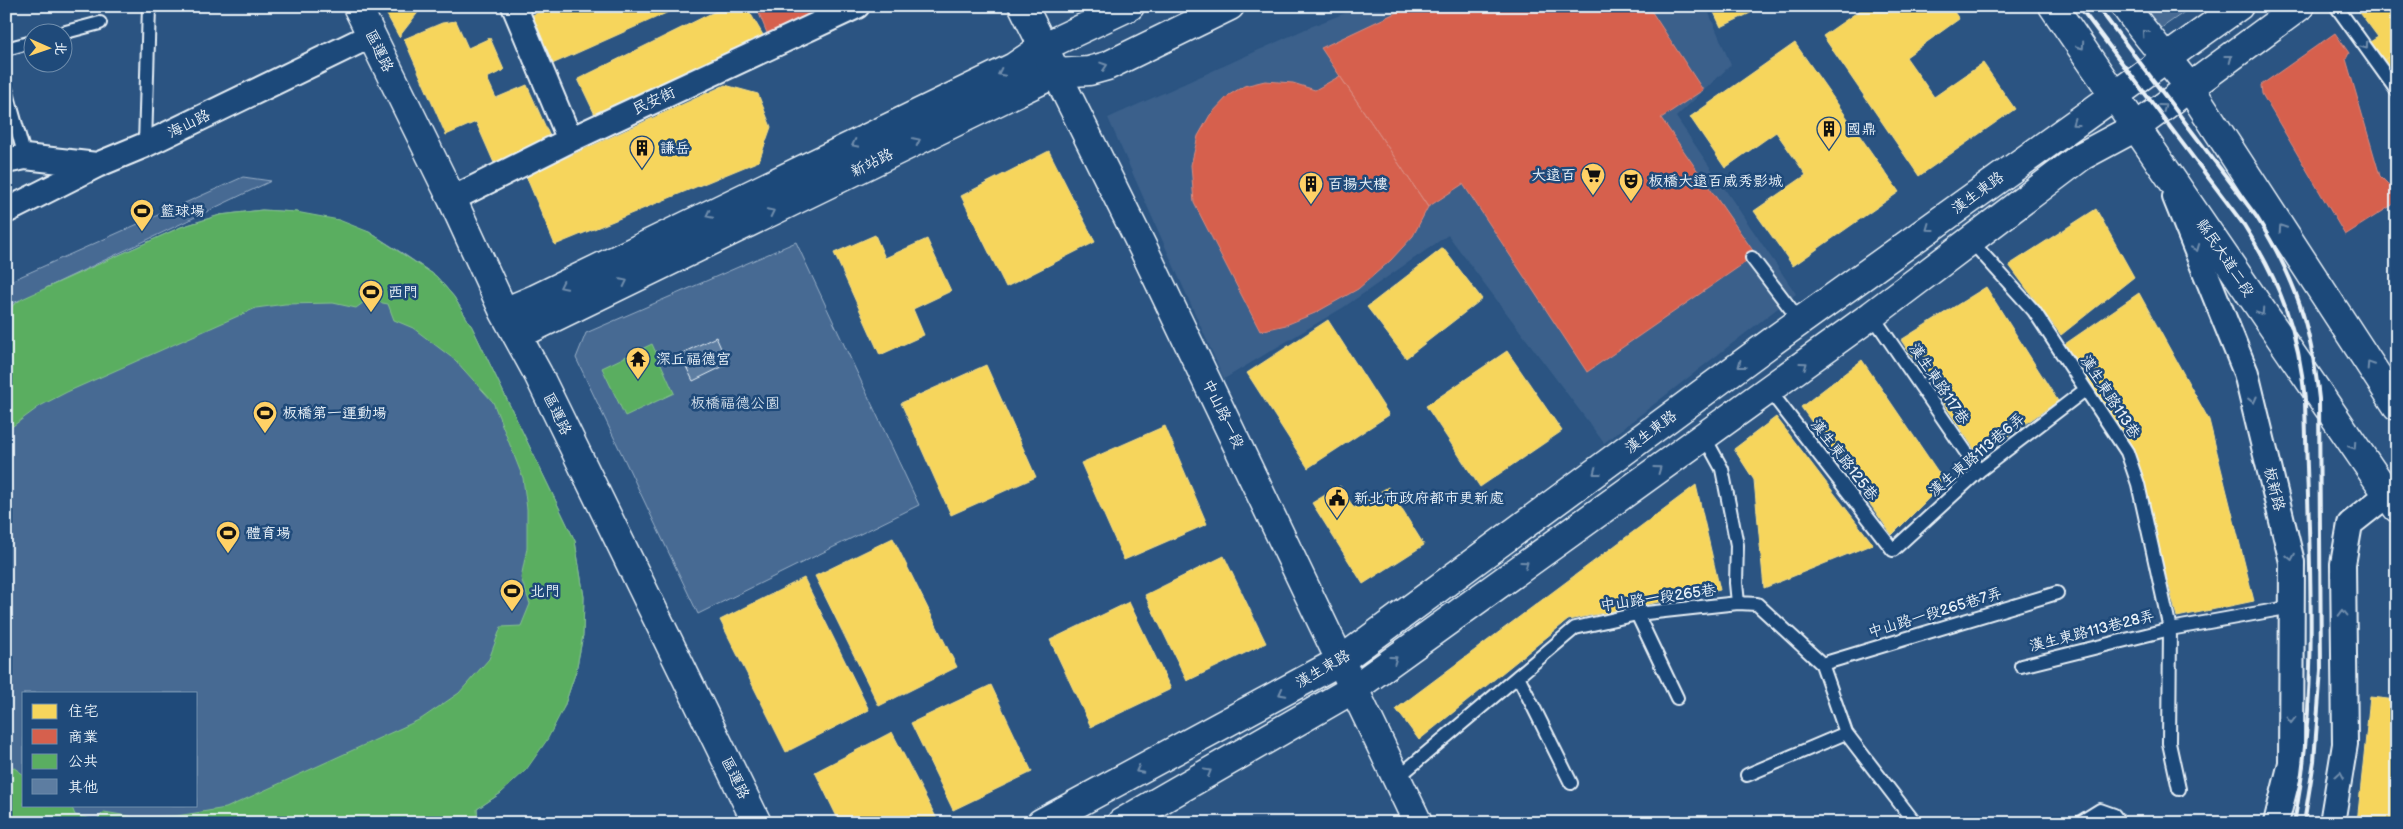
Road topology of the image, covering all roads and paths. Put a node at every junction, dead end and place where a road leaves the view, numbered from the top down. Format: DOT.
graph roads {
  1 [pos="149,6"];
  2 [pos="357,6"];
  3 [pos="514,6"];
  4 [pos="857,6"];
  5 [pos="1023,6"];
  6 [pos="1130,6"];
  7 [pos="1230,6"];
  8 [pos="2053,6"];
  9 [pos="2125,6"];
  10 [pos="2239,6"];
  11 [pos="2300,6"];
  12 [pos="2336,6"];
  13 [pos="100,23"];
  14 [pos="72,30"];
  15 [pos="372,35"];
  16 [pos="22,45"];
  17 [pos="1042,47"];
  18 [pos="6,49"];
  19 [pos="2168,58"];
  20 [pos="1056,73"];
  21 [pos="2190,88"];
  22 [pos="6,89"];
  23 [pos="2397,91"];
  24 [pos="2115,94"];
  25 [pos="2136,127"];
  26 [pos="570,140"];
  27 [pos="145,145"];
  28 [pos="16,159"];
  29 [pos="97,165"];
  30 [pos="2164,170"];
  31 [pos="452,199"];
  32 [pos="6,211"];
  33 [pos="1971,241"];
  34 [pos="1752,258"];
  35 [pos="504,312"];
  36 [pos="1872,315"];
  37 [pos="1800,321"];
  38 [pos="518,335"];
  39 [pos="1769,390"];
  40 [pos="2085,390"];
  41 [pos="2397,406"];
  42 [pos="1704,436"];
  43 [pos="1979,471"];
  44 [pos="2393,497"];
  45 [pos="1892,550"];
  46 [pos="2057,593"];
  47 [pos="1738,603"];
  48 [pos="2292,607"];
  49 [pos="1637,614"];
  50 [pos="2170,628"];
  51 [pos="1340,661"];
  52 [pos="1822,664"];
  53 [pos="2021,666"];
  54 [pos="1518,676"];
  55 [pos="1354,688"];
  56 [pos="1677,698"];
  57 [pos="1846,733"];
  58 [pos="1747,776"];
  59 [pos="1397,778"];
  60 [pos="1571,783"];
  61 [pos="2179,789"];
  62 [pos="2117,819"];
  63 [pos="757,823"];
  64 [pos="1041,823"];
  65 [pos="1120,823"];
  66 [pos="1418,823"];
  67 [pos="1915,823"];
  68 [pos="2079,823"];
  69 [pos="2276,823"];
  70 [pos="2332,823"];
  1 -- 27 [label="lane"];
  2 -- 15 [label="street, 區運路"];
  3 -- 26 [label="street"];
  4 -- 26 [label="street, 民安街"];
  5 -- 17 [label="street, 中山路一段"];
  6 -- 17 [label="street, 新站路"];
  20 -- 7 [label="street, 新站路, one-way"];
  8 -- 24 [label="street, 縣民大道二段, one-way"];
  19 -- 9 [label="street, one-way"];
  10 -- 19 [label="street, 漢生東路"];
  21 -- 11 [label="street, 漢生東路, one-way"];
  12 -- 23 [label="lane, one-way"];
  13 -- 14 [label="lane"];
  15 -- 27 [label="street, 海山路"];
  15 -- 31 [label="street, 區運路"];
  16 -- 18 [label="lane"];
  17 -- 20 [label="street, 中山路一段"];
  17 -- 35 [label="street, 新站路, one-way"];
  19 -- 21 [label="street"];
  19 -- 24 [label="street, 漢生東路"];
  38 -- 20 [label="street, 新站路, one-way"];
  20 -- 51 [label="street, 中山路一段"];
  25 -- 21 [label="street, 漢生東路, one-way"];
  41 -- 21 [label="street, one-way"];
  22 -- 28 [label="lane"];
  24 -- 25 [label="street, 縣民大道二段"];
  24 -- 37 [label="street, 漢生東路, one-way"];
  25 -- 30 [label="street, 縣民大道二段"];
  25 -- 33 [label="street, 漢生東路"];
  26 -- 31 [label="street, 民安街"];
  27 -- 29 [label="street, 海山路"];
  28 -- 29 [label="street"];
  29 -- 32 [label="street, 海山路"];
  30 -- 44 [label="street, 縣民大道二段, one-way"];
  30 -- 48 [label="street, 板新路, one-way"];
  31 -- 35 [label="street, 區運路"];
  33 -- 36 [label="street, 漢生東路"];
  33 -- 40 [label="lane, 漢生東路113巷"];
  34 -- 37 [label="lane"];
  35 -- 38 [label="street, 區運路"];
  39 -- 36 [label="street, 漢生東路, one-way"];
  36 -- 43 [label="lane, 漢生東路117巷"];
  37 -- 51 [label="street, 漢生東路, one-way"];
  38 -- 63 [label="street, 區運路"];
  39 -- 42 [label="street, 漢生東路"];
  39 -- 45 [label="lane, 漢生東路125巷"];
  40 -- 43 [label="lane, 漢生東路113巷6弄"];
  40 -- 50 [label="lane, 漢生東路113巷"];
  42 -- 47 [label="lane"];
  55 -- 42 [label="street, 漢生東路, one-way"];
  43 -- 45 [label="lane, 漢生東路113巷6弄"];
  70 -- 44 [label="street, one-way"];
  46 -- 52 [label="lane, 中山路一段265巷7弄"];
  47 -- 49 [label="lane, 中山路一段265巷"];
  47 -- 52 [label="lane, 中山路一段265巷"];
  48 -- 50 [label="lane, 漢生東路113巷28弄"];
  48 -- 69 [label="street, 板新路, one-way"];
  49 -- 54 [label="lane, 中山路一段265巷"];
  49 -- 56 [label="lane"];
  50 -- 53 [label="lane, 漢生東路113巷28弄"];
  50 -- 61 [label="lane, 漢生東路113巷"];
  51 -- 55 [label="street, 中山路一段"];
  51 -- 64 [label="street, 漢生東路, one-way"];
  52 -- 57 [label="lane, 中山路一段265巷"];
  54 -- 59 [label="lane, 中山路一段265巷"];
  54 -- 60 [label="lane"];
  55 -- 59 [label="street, 中山路一段"];
  65 -- 55 [label="street, 漢生東路, one-way"];
  57 -- 58 [label="lane"];
  57 -- 67 [label="lane, 中山路一段265巷"];
  59 -- 66 [label="street, 中山路一段"];
  62 -- 68 [label="lane"];
}
